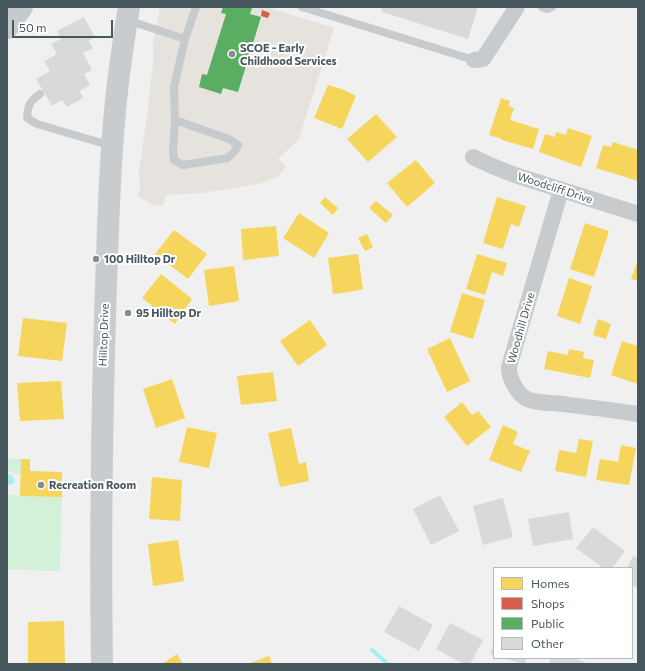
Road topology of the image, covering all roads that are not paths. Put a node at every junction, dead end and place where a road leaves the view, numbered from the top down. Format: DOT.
graph roads {
  1 [pos="22,7"];
  2 [pos="196,7"];
  3 [pos="302,7"];
  4 [pos="517,7"];
  5 [pos="542,7"];
  6 [pos="552,7"];
  7 [pos="128,14"];
  8 [pos="7,28"];
  9 [pos="185,39"];
  10 [pos="474,60"];
  11 [pos="40,94"];
  12 [pos="175,120"];
  13 [pos="112,147"];
  14 [pos="473,157"];
  15 [pos="561,190"];
  16 [pos="638,214"];
  17 [pos="638,414"];
  18 [pos="102,664"];
  1 -- 8 [label="main road"];
  2 -- 9 [label="lane"];
  3 -- 10 [label="lane"];
  4 -- 10 [label="street"];
  5 -- 6 [label="lane"];
  7 -- 9 [label="lane"];
  7 -- 13 [label="main road, Hilltop Drive"];
  9 -- 12 [label="lane"];
  11 -- 13 [label="lane"];
  12 -- 12 [label="lane"];
  13 -- 18 [label="main road, Hilltop Drive"];
  14 -- 15 [label="street, Woodcliff Drive"];
  15 -- 16 [label="street, Woodcliff Drive"];
  15 -- 17 [label="street, Woodhill Drive"];
}
